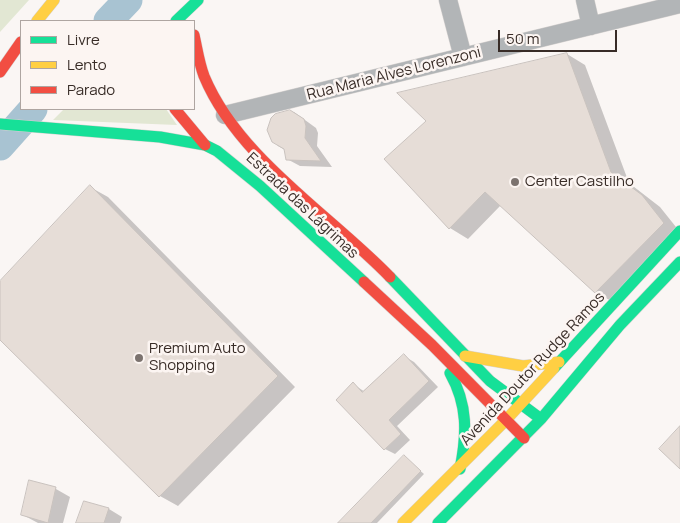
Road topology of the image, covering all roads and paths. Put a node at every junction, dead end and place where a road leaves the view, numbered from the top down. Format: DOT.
graph roads {
  1 [pos="54,0"];
  2 [pos="198,0"];
  3 [pos="448,0"];
  4 [pos="585,0"];
  5 [pos="680,4"];
  6 [pos="187,5"];
  7 [pos="38,20"];
  8 [pos="177,20"];
  9 [pos="191,20"];
  10 [pos="591,26"];
  11 [pos="195,39"];
  12 [pos="20,43"];
  13 [pos="463,57"];
  14 [pos="0,72"];
  15 [pos="177,110"];
  16 [pos="225,115"];
  17 [pos="0,124"];
  18 [pos="205,145"];
  19 [pos="680,232"];
  20 [pos="680,262"];
  21 [pos="432,345"];
  22 [pos="465,356"];
  23 [pos="558,362"];
  24 [pos="520,405"];
  25 [pos="541,419"];
  26 [pos="506,421"];
  27 [pos="524,438"];
  28 [pos="460,469"];
  29 [pos="403,523"];
  30 [pos="438,523"];
  1 -- 7 [label="main road"];
  2 -- 6 [label="main road"];
  3 -- 13 [label="street"];
  4 -- 10 [label="street"];
  5 -- 10 [label="street, Rua Maria Alves Lorenzoni"];
  6 -- 8 [label="main road"];
  6 -- 9 [label="main road"];
  10 -- 13 [label="street, Rua Maria Alves Lorenzoni"];
  11 -- 16 [label="main road, Estrada das Lágrimas"];
  12 -- 14 [label="main road"];
  13 -- 16 [label="street, Rua Maria Alves Lorenzoni"];
  15 -- 18 [label="main road"];
  16 -- 22 [label="main road, Estrada das Lágrimas"];
  17 -- 18 [label="main road, Estrada das Lágrimas"];
  18 -- 21 [label="main road, Estrada das Lágrimas"];
  19 -- 23 [label="main road, Avenida Doutor Rudge Ramos"];
  20 -- 25 [label="main road"];
  21 -- 26 [label="main road, Estrada das Lágrimas"];
  21 -- 28 [label="main road"];
  22 -- 23 [label="main road"];
  22 -- 24 [label="main road, Estrada das Lágrimas"];
  23 -- 24 [label="main road, Avenida Doutor Rudge Ramos"];
  24 -- 25 [label="main road, Estrada das Lágrimas"];
  24 -- 26 [label="main road, Avenida Doutor Rudge Ramos"];
  25 -- 27 [label="main road"];
  26 -- 27 [label="main road, Estrada das Lágrimas"];
  26 -- 28 [label="main road, Avenida Doutor Rudge Ramos"];
  27 -- 30 [label="main road"];
  28 -- 29 [label="main road, Avenida Doutor Rudge Ramos"];
}
